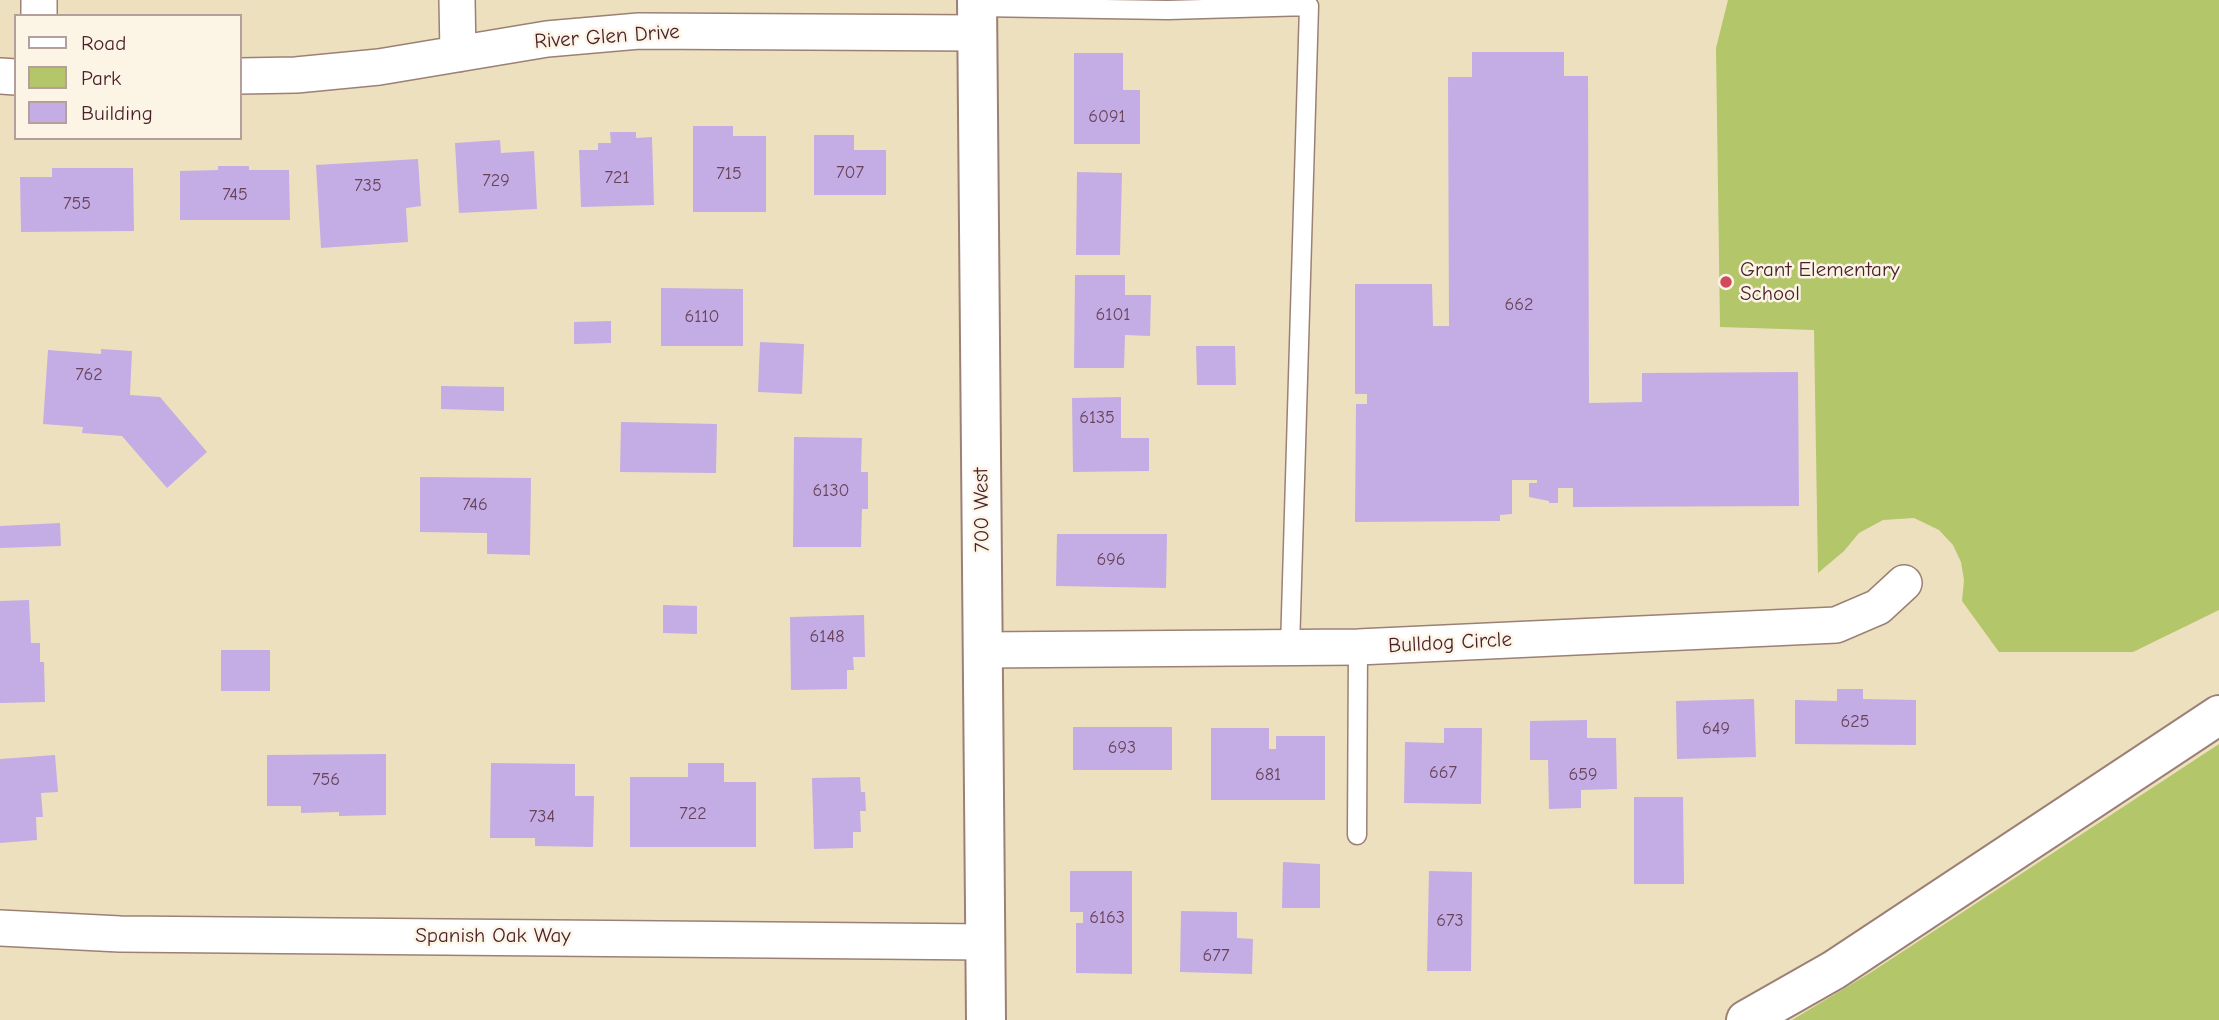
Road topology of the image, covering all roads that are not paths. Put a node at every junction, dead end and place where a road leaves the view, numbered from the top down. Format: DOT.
graph roads {
  1 [pos="457,0"];
  2 [pos="1315,3"];
  3 [pos="977,13"];
  4 [pos="458,54"];
  5 [pos="242,76"];
  6 [pos="1904,583"];
  7 [pos="1358,647"];
  8 [pos="1290,648"];
  9 [pos="983,650"];
  10 [pos="2219,715"];
  11 [pos="1357,835"];
  12 [pos="0,928"];
  13 [pos="986,943"];
  14 [pos="986,1020"];
  15 [pos="1746,1020"];
  1 -- 4 [label="street"];
  2 -- 3 [label="lane"];
  2 -- 8 [label="lane"];
  3 -- 4 [label="street, River Glen Drive"];
  3 -- 9 [label="main road, 700 West"];
  4 -- 5 [label="street, River Glen Drive"];
  6 -- 7 [label="street, Bulldog Circle"];
  7 -- 8 [label="street, Bulldog Circle"];
  7 -- 11 [label="lane"];
  8 -- 9 [label="street, Bulldog Circle"];
  9 -- 13 [label="main road, 700 West"];
  10 -- 15 [label="main road"];
  12 -- 13 [label="street, Spanish Oak Way"];
  13 -- 14 [label="main road, 700 West"];
}
